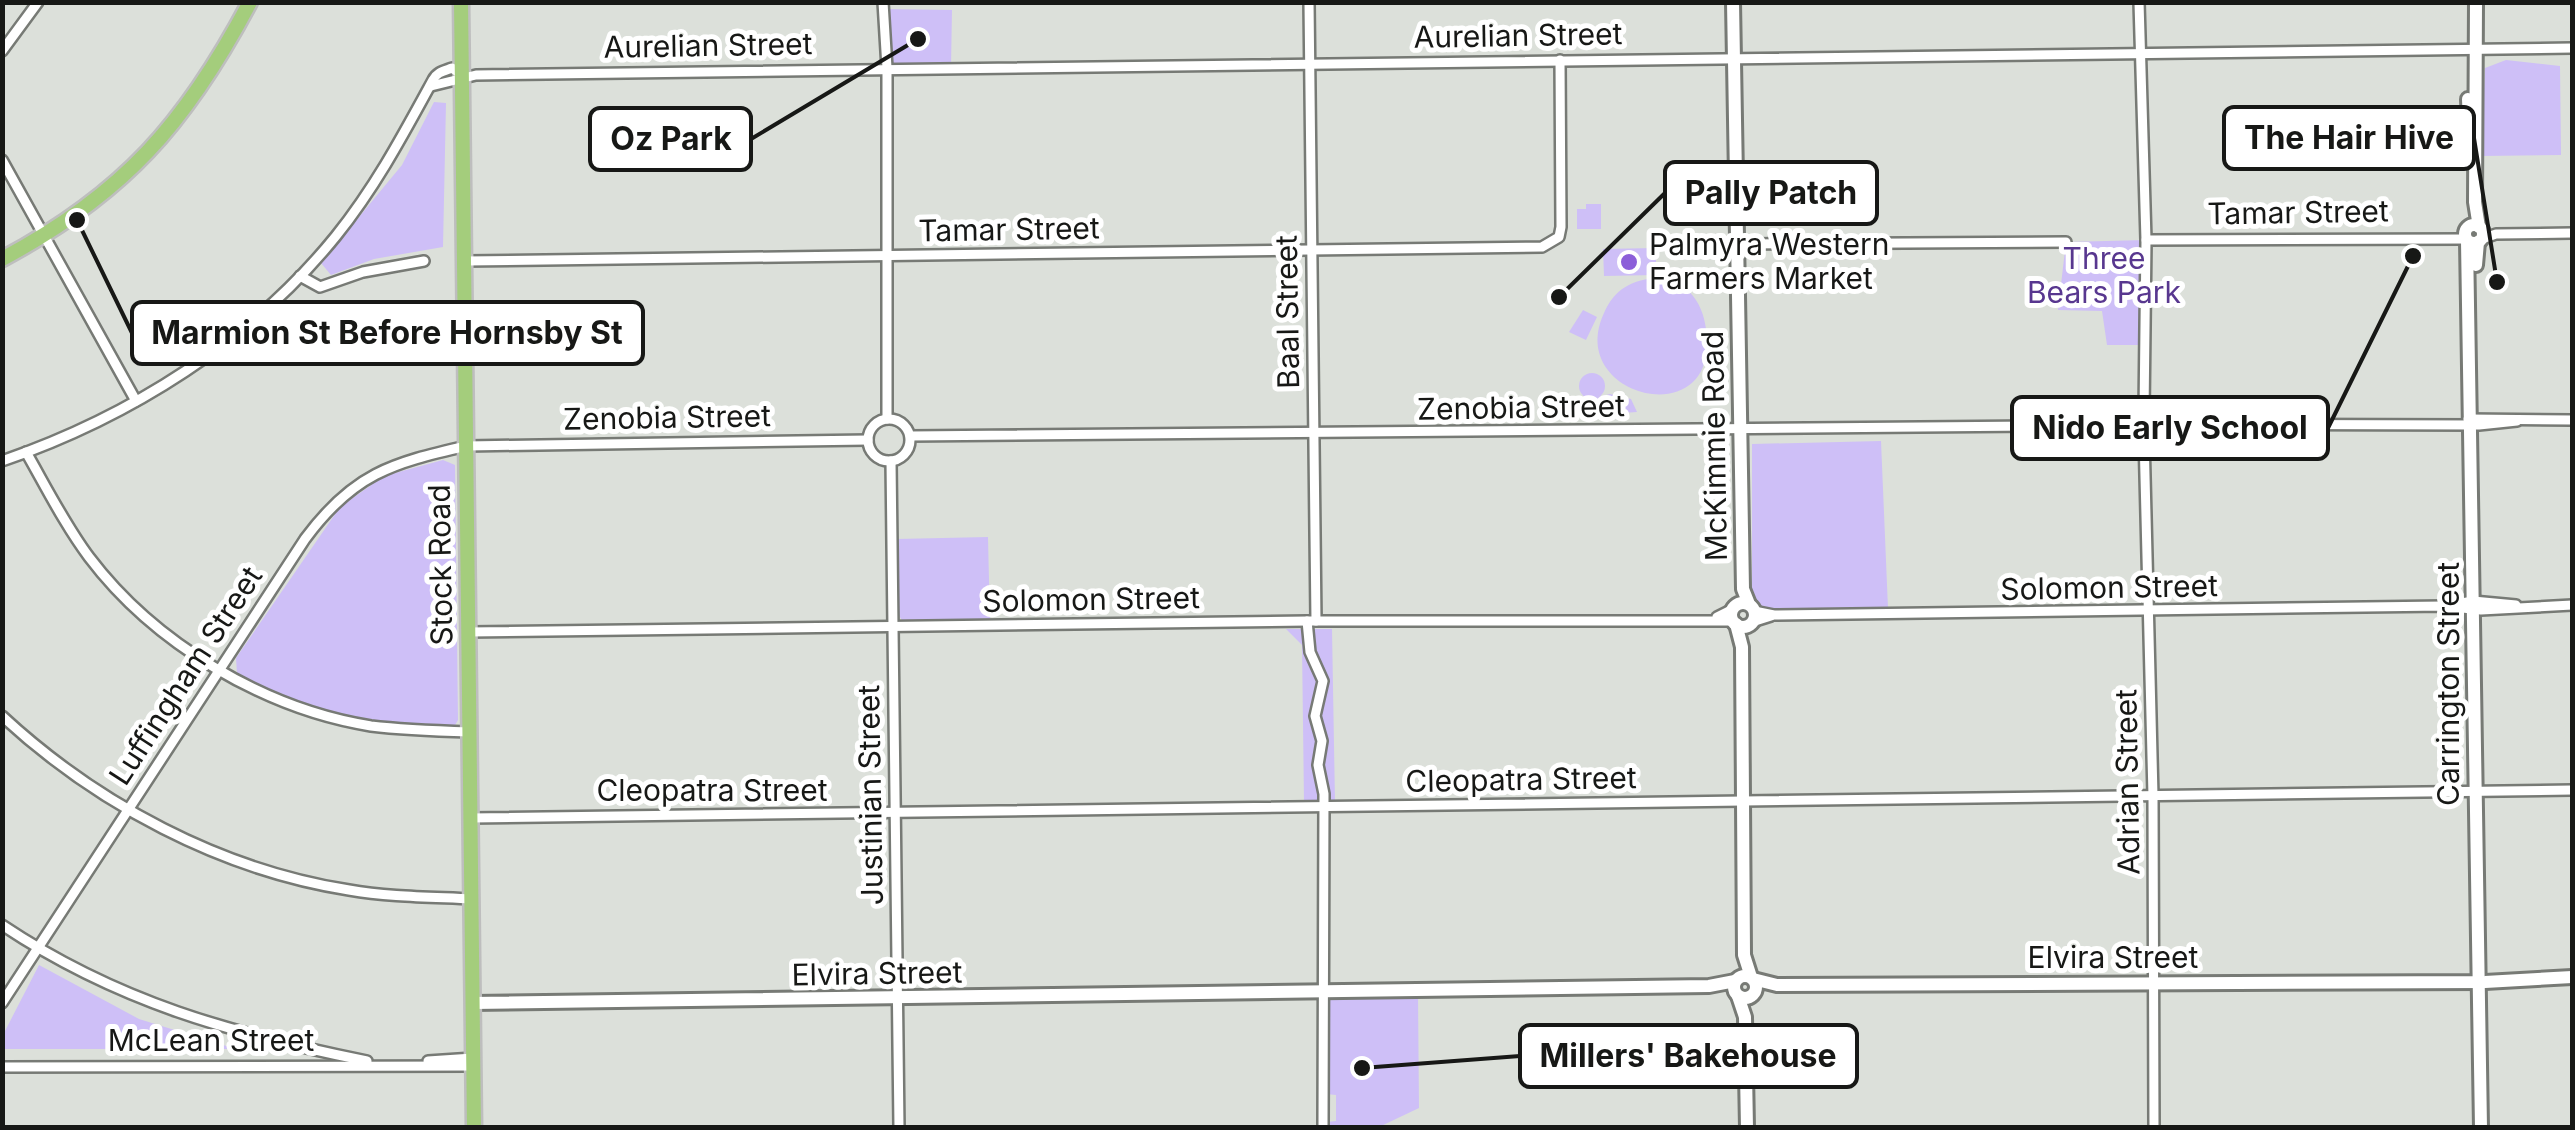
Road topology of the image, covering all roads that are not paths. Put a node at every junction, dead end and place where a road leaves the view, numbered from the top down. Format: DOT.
graph roads {
  1 [pos="38,2"];
  2 [pos="240,2"];
  3 [pos="250,2"];
  4 [pos="461,2"];
  5 [pos="883,2"];
  6 [pos="1308,2"];
  7 [pos="1733,2"];
  8 [pos="2139,2"];
  9 [pos="2467,2"];
  10 [pos="2476,2"];
  11 [pos="2572,48"];
  12 [pos="2472,50"];
  13 [pos="2,51"];
  14 [pos="2139,54"];
  15 [pos="1734,58"];
  16 [pos="1560,60"];
  17 [pos="1310,64"];
  18 [pos="888,68"];
  19 [pos="462,75"];
  20 [pos="2,160"];
  21 [pos="43,232"];
  22 [pos="2572,233"];
  23 [pos="2473,234"];
  24 [pos="2146,240"];
  25 [pos="2066,242"];
  26 [pos="1736,244"];
  27 [pos="1312,250"];
  28 [pos="2,251"];
  29 [pos="887,256"];
  30 [pos="2,259"];
  31 [pos="424,261"];
  32 [pos="465,261"];
  33 [pos="300,276"];
  34 [pos="136,401"];
  35 [pos="2144,414"];
  36 [pos="888,419"];
  37 [pos="2572,420"];
  38 [pos="2475,422"];
  39 [pos="2133,424"];
  40 [pos="2155,424"];
  41 [pos="1739,430"];
  42 [pos="1314,435"];
  43 [pos="910,436"];
  44 [pos="2144,436"];
  45 [pos="868,440"];
  46 [pos="467,446"];
  47 [pos="26,452"];
  48 [pos="2,460"];
  49 [pos="891,461"];
  50 [pos="2572,605"];
  51 [pos="2477,606"];
  52 [pos="2150,613"];
  53 [pos="1743,615"];
  54 [pos="1311,621"];
  55 [pos="893,628"];
  56 [pos="469,632"];
  57 [pos="220,670"];
  58 [pos="2,716"];
  59 [pos="470,732"];
  60 [pos="2572,790"];
  61 [pos="2478,792"];
  62 [pos="2154,796"];
  63 [pos="1743,803"];
  64 [pos="1324,808"];
  65 [pos="129,810"];
  66 [pos="898,814"];
  67 [pos="471,818"];
  68 [pos="472,899"];
  69 [pos="2,925"];
  70 [pos="38,948"];
  71 [pos="2572,977"];
  72 [pos="2481,979"];
  73 [pos="2154,983"];
  74 [pos="1744,986"];
  75 [pos="1320,990"];
  76 [pos="899,1000"];
  77 [pos="2,1003"];
  78 [pos="472,1003"];
  79 [pos="473,1062"];
  80 [pos="377,1063"];
  81 [pos="2,1068"];
  82 [pos="474,1128"];
  83 [pos="899,1128"];
  84 [pos="1322,1128"];
  85 [pos="1748,1128"];
  86 [pos="2154,1128"];
  87 [pos="2484,1128"];
  1 -- 13 [label="street"];
  2 -- 21 [label="main road"];
  3 -- 21 [label="main road"];
  4 -- 19 [label="main road, Stock Road"];
  5 -- 18 [label="street"];
  6 -- 17 [label="street, Baal Street"];
  7 -- 15 [label="main road, McKimmie Road"];
  8 -- 14 [label="street"];
  9 -- 12 [label="main road, Carrington Street"];
  10 -- 12 [label="main road, Carrington Street"];
  11 -- 12 [label="street, Aurelian Street"];
  12 -- 14 [label="street, Aurelian Street"];
  12 -- 23 [label="main road, Carrington Street"];
  14 -- 15 [label="street, Aurelian Street"];
  14 -- 24 [label="street"];
  15 -- 16 [label="street, Aurelian Street"];
  15 -- 26 [label="main road, McKimmie Road"];
  16 -- 17 [label="street, Aurelian Street"];
  16 -- 27 [label="street, Tamar Street"];
  17 -- 18 [label="street, Aurelian Street"];
  17 -- 27 [label="street, Baal Street"];
  18 -- 19 [label="street, Aurelian Street"];
  18 -- 29 [label="street"];
  19 -- 32 [label="main road, Stock Road"];
  19 -- 33 [label="street, Aurelian Street"];
  20 -- 21 [label="street"];
  21 -- 28 [label="main road"];
  21 -- 30 [label="main road"];
  21 -- 34 [label="street"];
  22 -- 23 [label="street"];
  23 -- 24 [label="street, Tamar Street"];
  23 -- 38 [label="main road, Carrington Street"];
  24 -- 35 [label="street"];
  25 -- 26 [label="street"];
  26 -- 41 [label="main road, McKimmie Road"];
  27 -- 29 [label="street, Tamar Street"];
  27 -- 42 [label="street, Baal Street"];
  29 -- 32 [label="street, Tamar Street"];
  29 -- 36 [label="street"];
  31 -- 33 [label="street"];
  32 -- 46 [label="main road, Stock Road"];
  33 -- 34 [label="street"];
  34 -- 47 [label="street"];
  35 -- 39 [label="street"];
  35 -- 40 [label="street"];
  36 -- 43 [label="street"];
  36 -- 45 [label="street"];
  37 -- 38 [label="street"];
  38 -- 40 [label="street"];
  38 -- 51 [label="main road, Carrington Street"];
  39 -- 41 [label="street, Zenobia Street"];
  39 -- 44 [label="street"];
  40 -- 44 [label="street"];
  41 -- 42 [label="street, Zenobia Street"];
  41 -- 53 [label="main road, McKimmie Road"];
  42 -- 43 [label="street, Zenobia Street"];
  42 -- 54 [label="street, Baal Street"];
  43 -- 49 [label="street"];
  44 -- 52 [label="street, Adrian Street"];
  45 -- 46 [label="street, Zenobia Street"];
  45 -- 49 [label="street"];
  46 -- 56 [label="main road, Stock Road"];
  46 -- 57 [label="street, Luffingham Street"];
  47 -- 48 [label="street"];
  47 -- 57 [label="street"];
  49 -- 55 [label="street, Justinian Street"];
  50 -- 51 [label="street, Solomon Street"];
  51 -- 52 [label="street, Solomon Street"];
  51 -- 61 [label="main road, Carrington Street"];
  52 -- 53 [label="street, Solomon Street"];
  52 -- 62 [label="street, Adrian Street"];
  53 -- 54 [label="street, Solomon Street"];
  53 -- 63 [label="main road"];
  54 -- 55 [label="street, Solomon Street"];
  54 -- 64 [label="street, Baal Street"];
  55 -- 56 [label="street, Solomon Street"];
  55 -- 66 [label="street, Justinian Street"];
  56 -- 59 [label="main road, Stock Road"];
  57 -- 59 [label="street"];
  57 -- 65 [label="street, Luffingham Street"];
  58 -- 65 [label="street"];
  59 -- 67 [label="main road, Stock Road"];
  60 -- 61 [label="street, Cleopatra Street"];
  61 -- 62 [label="street, Cleopatra Street"];
  61 -- 72 [label="main road, Carrington Street"];
  62 -- 63 [label="street, Cleopatra Street"];
  62 -- 73 [label="street, Adrian Street"];
  63 -- 64 [label="street, Cleopatra Street"];
  63 -- 74 [label="main road"];
  64 -- 66 [label="street, Cleopatra Street"];
  64 -- 75 [label="street, Baal Street"];
  65 -- 68 [label="street"];
  65 -- 70 [label="street, Luffingham Street"];
  66 -- 67 [label="street, Cleopatra Street"];
  66 -- 76 [label="street, Justinian Street"];
  67 -- 68 [label="main road, Stock Road"];
  68 -- 78 [label="main road, Stock Road"];
  69 -- 70 [label="street"];
  70 -- 77 [label="street, Luffingham Street"];
  70 -- 80 [label="street"];
  71 -- 72 [label="main road, Elvira Street"];
  72 -- 73 [label="main road, Elvira Street"];
  72 -- 87 [label="main road, Carrington Street"];
  73 -- 74 [label="main road, Elvira Street"];
  73 -- 86 [label="street, Adrian Street"];
  74 -- 75 [label="main road, Elvira Street"];
  74 -- 85 [label="main road"];
  75 -- 76 [label="main road, Elvira Street"];
  75 -- 84 [label="street, Baal Street"];
  76 -- 78 [label="main road, Elvira Street"];
  76 -- 83 [label="street, Justinian Street"];
  78 -- 79 [label="main road, Stock Road"];
  79 -- 80 [label="street, McLean Street"];
  79 -- 82 [label="main road, Stock Road"];
  80 -- 81 [label="street, McLean Street"];
}
